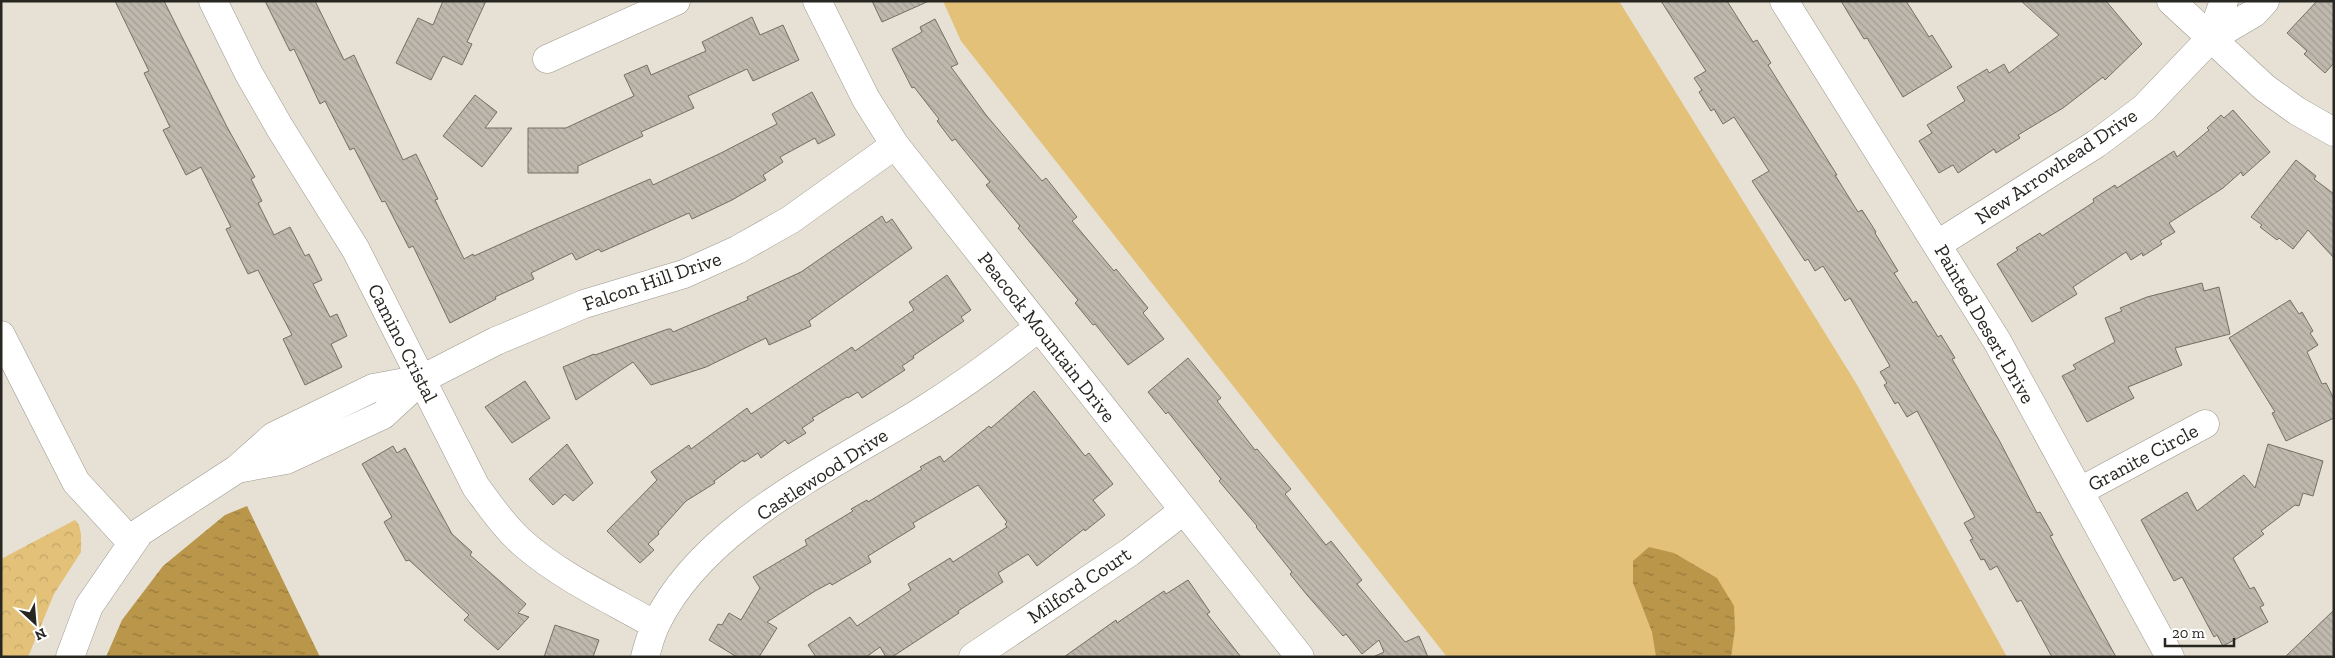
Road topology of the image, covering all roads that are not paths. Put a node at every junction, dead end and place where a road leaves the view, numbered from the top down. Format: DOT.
graph roads {
  1 [pos="212,1"];
  2 [pos="676,1"];
  3 [pos="817,1"];
  4 [pos="1784,1"];
  5 [pos="2171,1"];
  6 [pos="2224,1"];
  7 [pos="2265,1"];
  8 [pos="2210,39"];
  9 [pos="547,59"];
  10 [pos="2334,132"];
  11 [pos="895,145"];
  12 [pos="1938,244"];
  13 [pos="1039,327"];
  14 [pos="1,335"];
  15 [pos="10,374"];
  16 [pos="422,379"];
  17 [pos="2205,424"];
  18 [pos="2080,491"];
  19 [pos="1183,511"];
  20 [pos="132,543"];
  21 [pos="655,625"];
  22 [pos="70,657"];
  23 [pos="645,657"];
  24 [pos="973,657"];
  25 [pos="1300,657"];
  26 [pos="2170,657"];
  1 -- 16 [label="street, Camino Cristal"];
  2 -- 9 [label="street"];
  3 -- 11 [label="street, Peacock Mountain Drive"];
  4 -- 12 [label="street, Painted Desert Drive"];
  5 -- 8 [label="street"];
  6 -- 8 [label="street, New Arrowhead Drive"];
  7 -- 8 [label="street, New Arrowhead Drive"];
  8 -- 10 [label="street"];
  8 -- 12 [label="street, New Arrowhead Drive"];
  11 -- 13 [label="street, Peacock Mountain Drive"];
  11 -- 16 [label="street, Falcon Hill Drive"];
  12 -- 18 [label="street, Painted Desert Drive"];
  13 -- 19 [label="street, Peacock Mountain Drive"];
  13 -- 21 [label="street, Castlewood Drive"];
  14 -- 15 [label="street"];
  15 -- 20 [label="street"];
  16 -- 20 [label="street, Falcon Hill Drive"];
  16 -- 21 [label="street, Camino Cristal"];
  17 -- 18 [label="street, Granite Circle"];
  18 -- 26 [label="street, Painted Desert Drive"];
  19 -- 24 [label="street, Milford Court"];
  19 -- 25 [label="street, Peacock Mountain Drive"];
  20 -- 22 [label="street, Falcon Hill Drive"];
  21 -- 23 [label="street, Castlewood Drive"];
}
